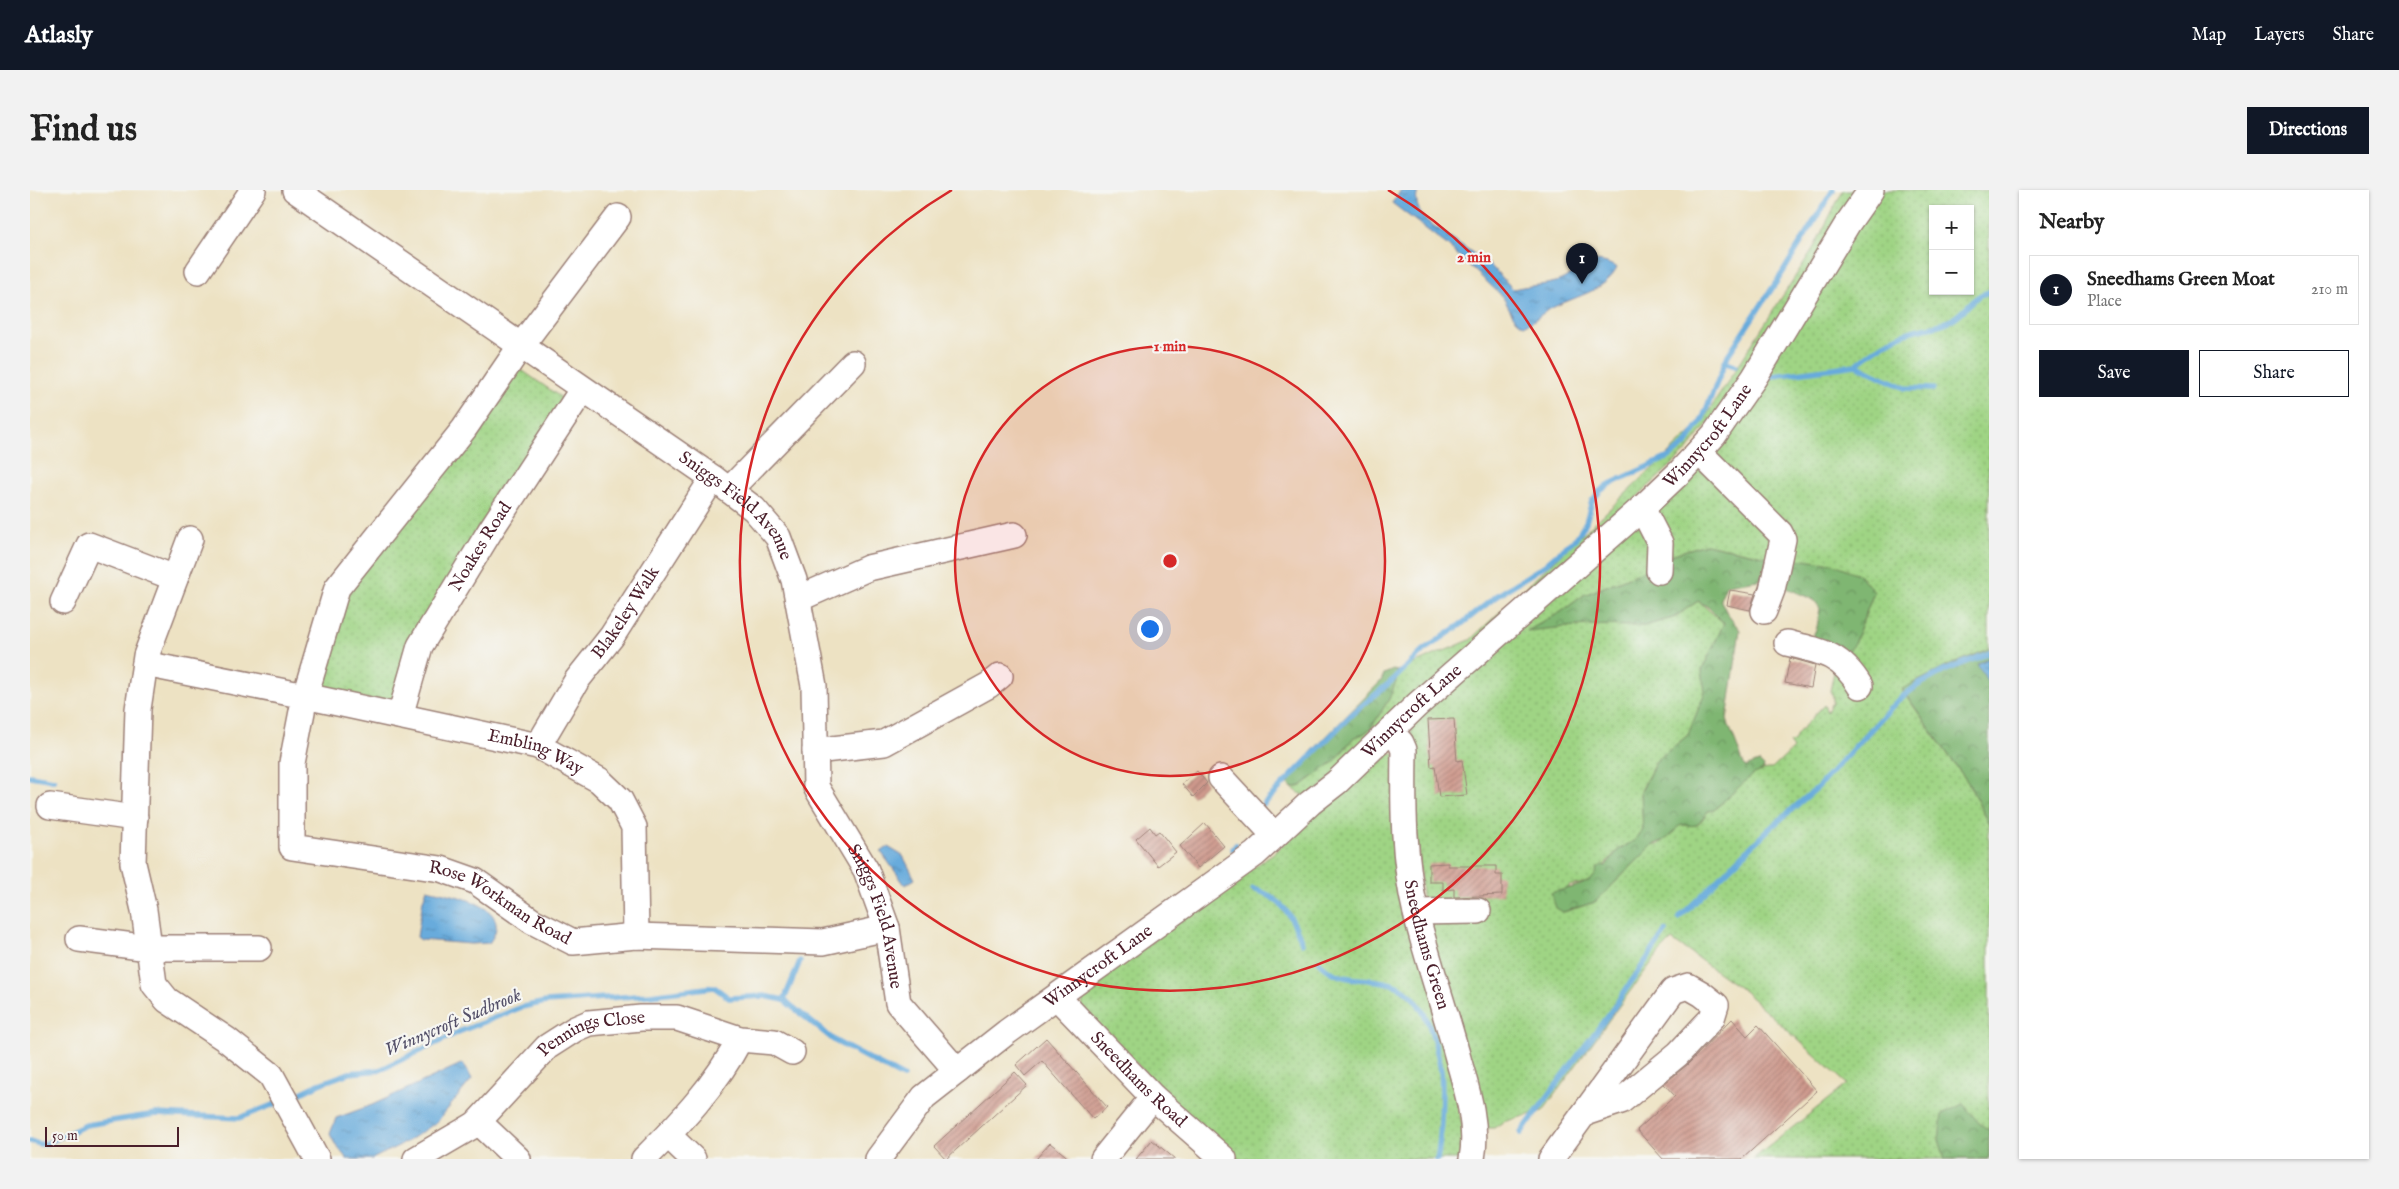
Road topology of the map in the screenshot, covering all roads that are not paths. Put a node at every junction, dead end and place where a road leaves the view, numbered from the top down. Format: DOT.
graph roads {
  1 [pos="253,190"];
  2 [pos="295,190"];
  3 [pos="1871,190"];
  4 [pos="618,217"];
  5 [pos="198,271"];
  6 [pos="520,347"];
  7 [pos="853,363"];
  8 [pos="582,390"];
  9 [pos="1699,452"];
  10 [pos="721,484"];
  11 [pos="1642,508"];
  12 [pos="1014,535"];
  13 [pos="190,539"];
  14 [pos="1659,571"];
  15 [pos="175,578"];
  16 [pos="798,599"];
  17 [pos="63,602"];
  18 [pos="1764,612"];
  19 [pos="1787,643"];
  20 [pos="145,664"];
  21 [pos="1000,676"];
  22 [pos="1860,686"];
  23 [pos="305,696"];
  24 [pos="400,716"];
  25 [pos="1390,731"];
  26 [pos="538,746"];
  27 [pos="815,751"];
  28 [pos="1221,778"];
  29 [pos="50,806"];
  30 [pos="135,818"];
  31 [pos="1274,836"];
  32 [pos="1478,911"];
  33 [pos="1416,912"];
  34 [pos="887,928"];
  35 [pos="636,936"];
  36 [pos="79,939"];
  37 [pos="149,943"];
  38 [pos="259,948"];
  39 [pos="1057,997"];
  40 [pos="740,1039"];
  41 [pos="792,1052"];
  42 [pos="957,1071"];
  43 [pos="1153,1097"];
  44 [pos="1585,1113"];
  45 [pos="476,1124"];
  46 [pos="668,1136"];
  47 [pos="1564,1153"];
  48 [pos="317,1159"];
  49 [pos="416,1159"];
  50 [pos="518,1159"];
  51 [pos="644,1159"];
  52 [pos="693,1159"];
  53 [pos="878,1159"];
  54 [pos="1103,1159"];
  55 [pos="1224,1159"];
  56 [pos="1472,1159"];
  1 -- 5 [label="street"];
  2 -- 6 [label="street, Sniggs Field Avenue"];
  3 -- 9 [label="street, Winnycroft Lane"];
  4 -- 6 [label="street"];
  6 -- 8 [label="street, Sniggs Field Avenue"];
  6 -- 23 [label="street"];
  7 -- 10 [label="street, Blakeley Walk"];
  8 -- 10 [label="street, Sniggs Field Avenue"];
  8 -- 24 [label="street, Noakes Road"];
  9 -- 11 [label="street, Winnycroft Lane"];
  9 -- 18 [label="street"];
  10 -- 16 [label="street, Sniggs Field Avenue"];
  10 -- 26 [label="street, Blakeley Walk"];
  11 -- 14 [label="street"];
  11 -- 25 [label="street, Winnycroft Lane"];
  12 -- 16 [label="street"];
  13 -- 15 [label="street"];
  15 -- 17 [label="street"];
  15 -- 20 [label="street"];
  16 -- 27 [label="street, Sniggs Field Avenue"];
  19 -- 22 [label="street"];
  20 -- 23 [label="street, Embling Way"];
  20 -- 30 [label="street"];
  21 -- 27 [label="street"];
  23 -- 24 [label="street, Embling Way"];
  23 -- 35 [label="street, Rose Workman Road"];
  24 -- 26 [label="street, Embling Way"];
  25 -- 31 [label="street, Winnycroft Lane"];
  25 -- 33 [label="street, Sneedhams Green"];
  26 -- 35 [label="street, Embling Way"];
  27 -- 34 [label="street, Sniggs Field Avenue"];
  28 -- 31 [label="street"];
  29 -- 30 [label="street"];
  30 -- 37 [label="street"];
  31 -- 39 [label="street, Winnycroft Lane"];
  32 -- 33 [label="street"];
  33 -- 56 [label="street, Sneedhams Green"];
  34 -- 35 [label="street, Rose Workman Road"];
  34 -- 42 [label="street, Sniggs Field Avenue"];
  36 -- 37 [label="street"];
  37 -- 38 [label="street"];
  37 -- 48 [label="street"];
  39 -- 42 [label="street, Winnycroft Lane"];
  39 -- 43 [label="street, Sneedhams Road"];
  40 -- 41 [label="street, Pennings Close"];
  40 -- 45 [label="street, Pennings Close"];
  40 -- 46 [label="street"];
  42 -- 53 [label="street, Winnycroft Lane"];
  43 -- 54 [label="street"];
  43 -- 55 [label="street, Sneedhams Road"];
  44 -- 44 [label="street"];
  44 -- 47 [label="street"];
  45 -- 49 [label="street, Pennings Close"];
  45 -- 50 [label="street"];
  46 -- 51 [label="street"];
  46 -- 52 [label="street"];
}
